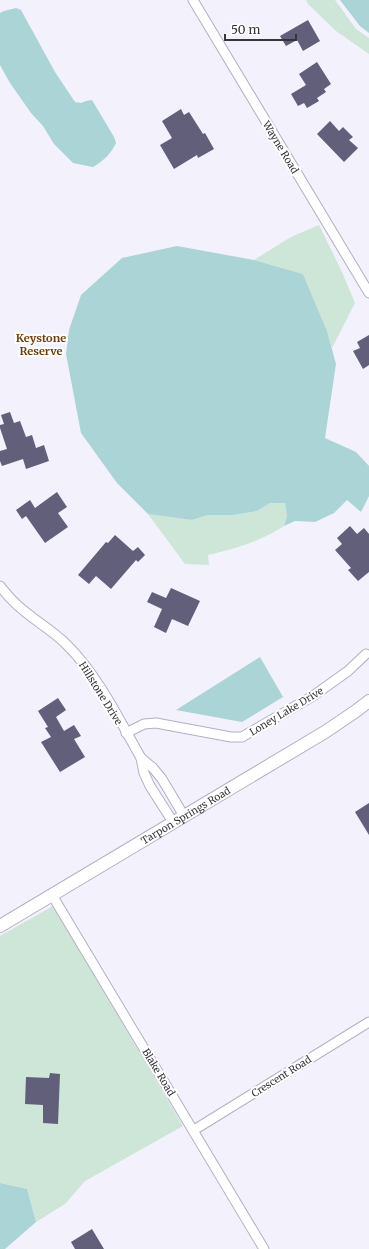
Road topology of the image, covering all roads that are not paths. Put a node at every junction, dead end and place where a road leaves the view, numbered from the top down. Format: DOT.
graph roads {
  1 [pos="193,0"];
  2 [pos="369,293"];
  3 [pos="0,586"];
  4 [pos="366,654"];
  5 [pos="369,701"];
  6 [pos="126,732"];
  7 [pos="141,758"];
  8 [pos="162,779"];
  9 [pos="150,786"];
  10 [pos="184,816"];
  11 [pos="173,822"];
  12 [pos="52,895"];
  13 [pos="0,926"];
  14 [pos="369,1022"];
  15 [pos="194,1130"];
  16 [pos="264,1249"];
  1 -- 2 [label="street, Wayne Road"];
  3 -- 6 [label="street, Hillstone Drive"];
  4 -- 6 [label="street, Loney Lake Drive"];
  5 -- 10 [label="main road, Tarpon Springs Road"];
  6 -- 7 [label="street, Hillstone Drive"];
  7 -- 8 [label="street, Hillstone Drive"];
  7 -- 9 [label="street, Hillstone Drive"];
  8 -- 9 [label="street"];
  8 -- 10 [label="street, Hillstone Drive"];
  9 -- 11 [label="street, Hillstone Drive"];
  10 -- 11 [label="main road, Tarpon Springs Road"];
  11 -- 12 [label="main road, Tarpon Springs Road"];
  12 -- 13 [label="main road, Tarpon Springs Road"];
  12 -- 15 [label="street, Blake Road"];
  14 -- 15 [label="street, Crescent Road"];
  15 -- 16 [label="street, Blake Road"];
}
